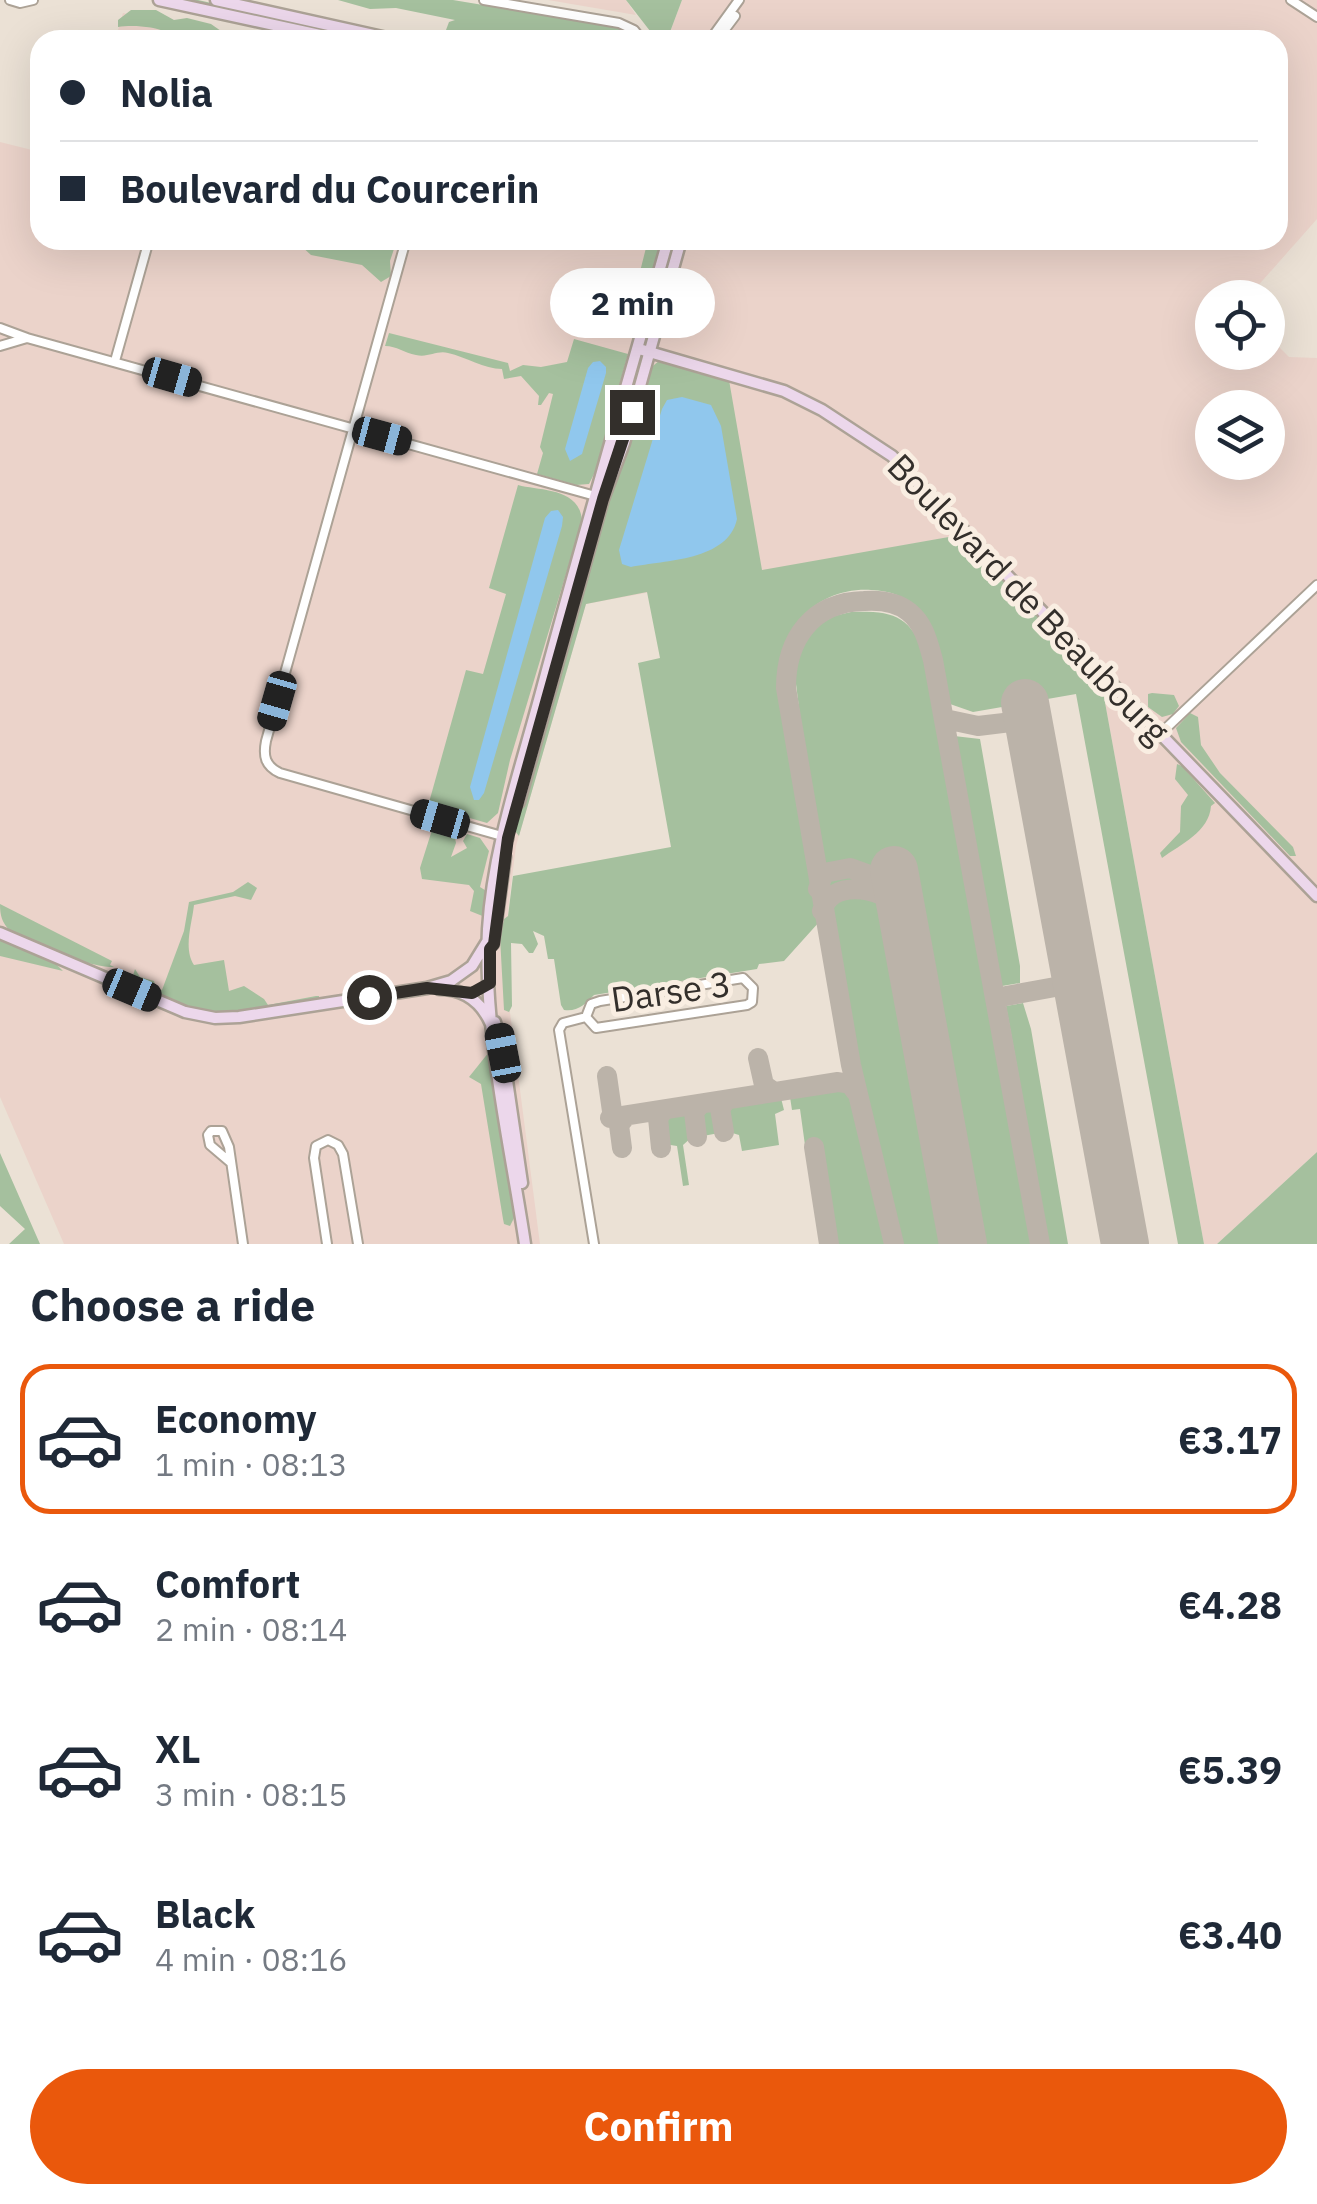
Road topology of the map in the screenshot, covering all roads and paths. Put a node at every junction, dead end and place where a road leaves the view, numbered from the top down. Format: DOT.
graph roads {
  1 [pos="10,0"];
  2 [pos="32,0"];
  3 [pos="159,0"];
  4 [pos="216,0"];
  5 [pos="484,0"];
  6 [pos="740,0"];
  7 [pos="1291,0"];
  8 [pos="1317,17"];
  9 [pos="297,30"];
  10 [pos="351,30"];
  11 [pos="634,30"];
  12 [pos="725,30"];
  13 [pos="146,250"];
  14 [pos="403,250"];
  15 [pos="666,250"];
  16 [pos="677,250"];
  17 [pos="0,328"];
  18 [pos="27,338"];
  19 [pos="0,346"];
  20 [pos="644,350"];
  21 [pos="114,361"];
  22 [pos="354,428"];
  23 [pos="599,498"];
  24 [pos="1317,586"];
  25 [pos="1161,733"];
  26 [pos="506,837"];
  27 [pos="1317,896"];
  28 [pos="0,933"];
  29 [pos="489,944"];
  30 [pos="466,972"];
  31 [pos="490,983"];
  32 [pos="427,988"];
  33 [pos="465,994"];
  34 [pos="586,1017"];
  35 [pos="492,1021"];
  36 [pos="230,1162"];
  37 [pos="526,1243"];
  38 [pos="243,1244"];
  39 [pos="327,1244"];
  40 [pos="358,1244"];
  41 [pos="594,1244"];
  1 -- 2 [label="street"];
  3 -- 9 [label="main road"];
  4 -- 10 [label="main road"];
  5 -- 11 [label="street"];
  6 -- 12 [label="street"];
  7 -- 8 [label="street"];
  13 -- 21 [label="street"];
  14 -- 22 [label="street"];
  15 -- 20 [label="main road"];
  16 -- 20 [label="main road"];
  17 -- 18 [label="street"];
  18 -- 19 [label="street"];
  18 -- 21 [label="street"];
  20 -- 23 [label="main road"];
  20 -- 25 [label="main road, Boulevard de Beaubourg"];
  21 -- 22 [label="street"];
  22 -- 23 [label="street"];
  22 -- 26 [label="street"];
  23 -- 26 [label="main road"];
  24 -- 25 [label="street"];
  25 -- 27 [label="main road, Boulevard de Beaubourg"];
  26 -- 29 [label="main road"];
  28 -- 32 [label="main road"];
  29 -- 30 [label="main road"];
  29 -- 31 [label="main road"];
  30 -- 31 [label="main road"];
  30 -- 32 [label="main road"];
  31 -- 33 [label="main road"];
  31 -- 35 [label="main road"];
  32 -- 33 [label="main road"];
  33 -- 35 [label="main road"];
  34 -- 34 [label="street, Darse 3"];
  34 -- 41 [label="street"];
  35 -- 37 [label="main road"];
  36 -- 38 [label="street"];
  39 -- 40 [label="street"];
}
